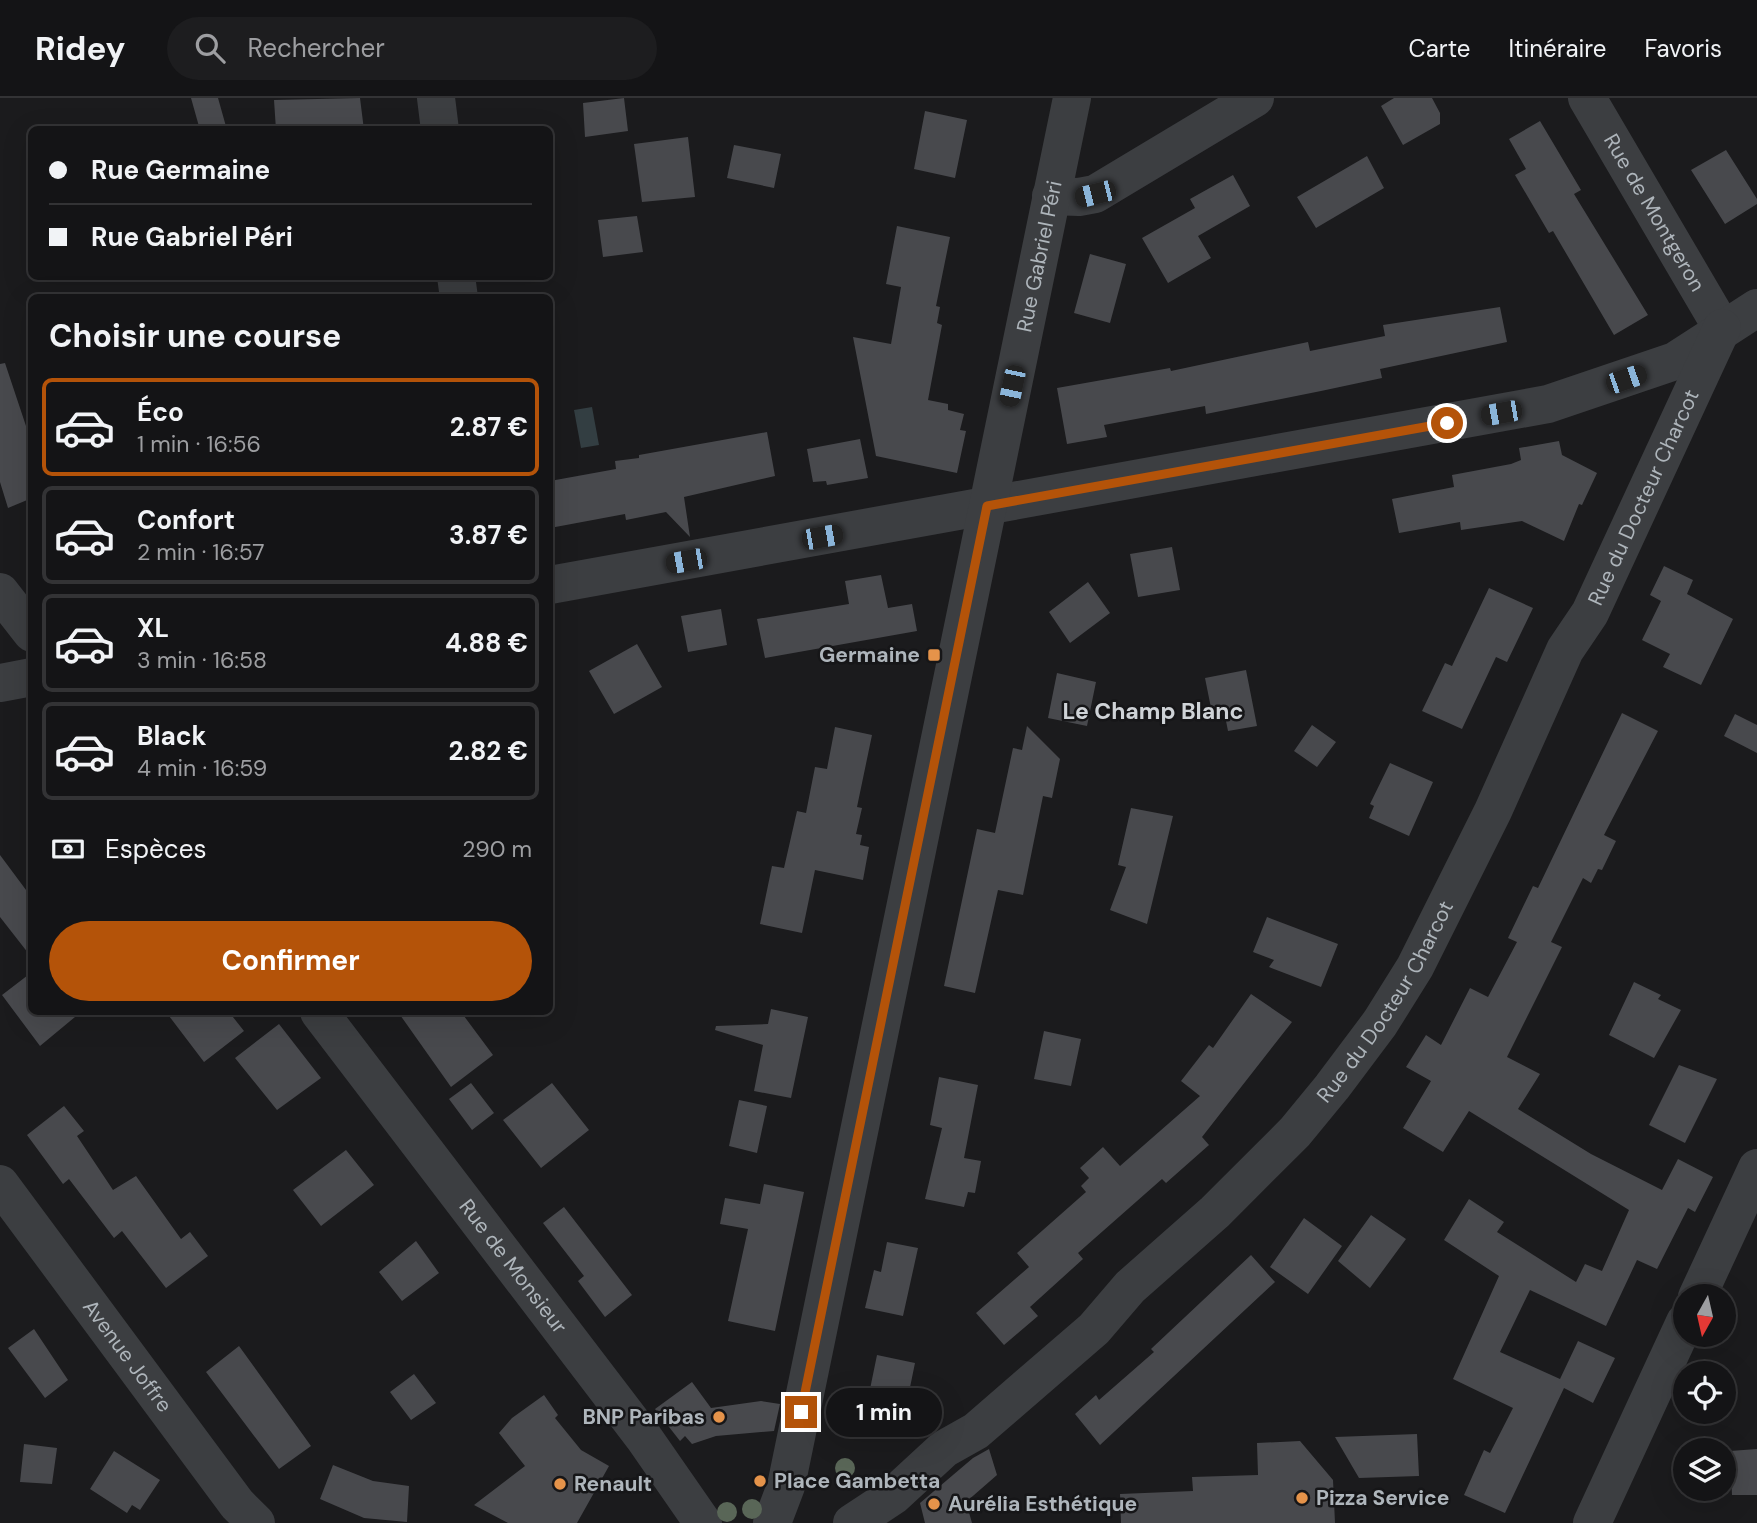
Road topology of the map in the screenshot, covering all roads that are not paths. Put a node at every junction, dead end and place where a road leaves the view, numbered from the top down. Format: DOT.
graph roads {
  1 [pos="436,98"];
  2 [pos="1072,98"];
  3 [pos="1255,98"];
  4 [pos="1587,98"];
  5 [pos="440,126"];
  6 [pos="1051,196"];
  7 [pos="1757,308"];
  8 [pos="1722,328"];
  9 [pos="987,506"];
  10 [pos="553,584"];
  11 [pos="0,592"];
  12 [pos="28,628"];
  13 [pos="28,678"];
  14 [pos="0,683"];
  15 [pos="321,1015"];
  16 [pos="1757,1168"];
  17 [pos="0,1184"];
  18 [pos="1703,1284"];
  19 [pos="1673,1348"];
  20 [pos="256,1523"];
  21 [pos="703,1523"];
  22 [pos="772,1523"];
  23 [pos="852,1523"];
  24 [pos="1592,1523"];
  1 -- 5 [label="street"];
  2 -- 6 [label="street, Rue Gabriel Péri"];
  3 -- 6 [label="street"];
  4 -- 8 [label="street, Rue de Montgeron"];
  6 -- 9 [label="street, Rue Gabriel Péri"];
  7 -- 8 [label="street"];
  8 -- 9 [label="street"];
  8 -- 23 [label="street, Rue du Docteur Charcot"];
  9 -- 10 [label="street"];
  9 -- 22 [label="street, Rue Gabriel Péri"];
  11 -- 12 [label="street"];
  13 -- 14 [label="street"];
  15 -- 21 [label="street, Rue de Monsieur"];
  16 -- 18 [label="street"];
  17 -- 20 [label="street, Avenue Joffre"];
  19 -- 24 [label="street"];
}
